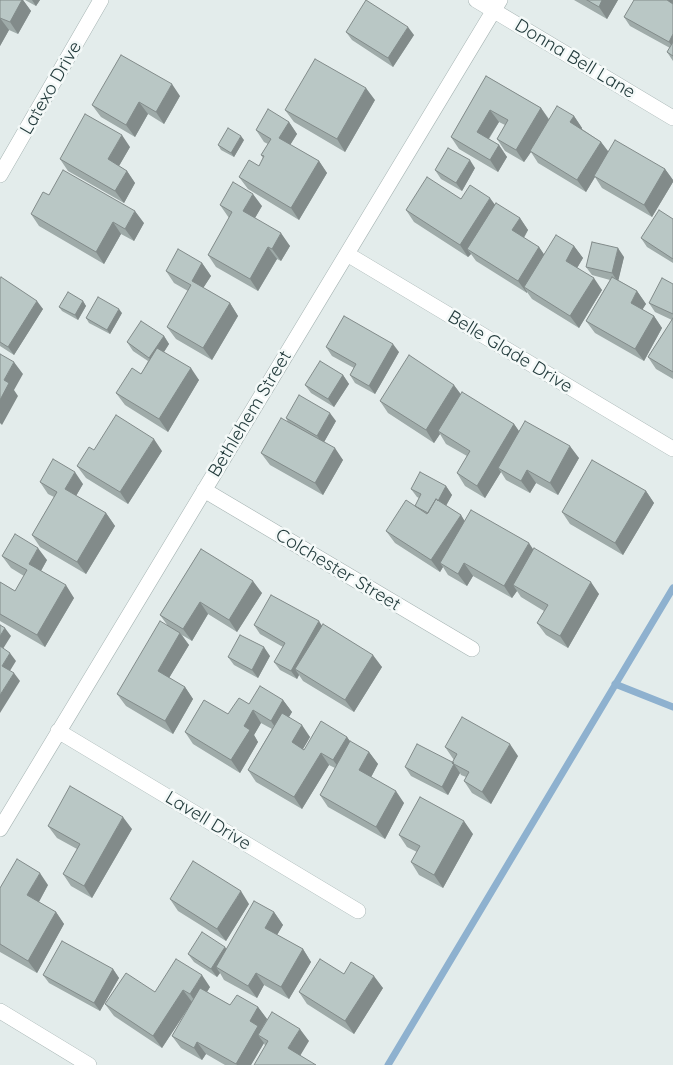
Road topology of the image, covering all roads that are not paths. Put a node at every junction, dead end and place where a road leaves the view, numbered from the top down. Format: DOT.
graph roads {
  1 [pos="102,0"];
  2 [pos="476,0"];
  3 [pos="497,5"];
  4 [pos="673,118"];
  5 [pos="0,175"];
  6 [pos="347,254"];
  7 [pos="673,450"];
  8 [pos="204,490"];
  9 [pos="472,649"];
  10 [pos="58,732"];
  11 [pos="0,829"];
  12 [pos="358,911"];
  13 [pos="0,1011"];
  14 [pos="89,1065"];
  1 -- 5 [label="street, Latexo Drive"];
  2 -- 3 [label="street, Donna Bell Lane"];
  3 -- 4 [label="street, Donna Bell Lane"];
  3 -- 6 [label="street, Bethlehem Street"];
  6 -- 7 [label="street, Belle Glade Drive"];
  6 -- 8 [label="street, Bethlehem Street"];
  8 -- 9 [label="street, Colchester Street"];
  8 -- 10 [label="street, Bethlehem Street"];
  10 -- 11 [label="street, Bethlehem Street"];
  10 -- 12 [label="street, Lavell Drive"];
  13 -- 14 [label="street"];
}
